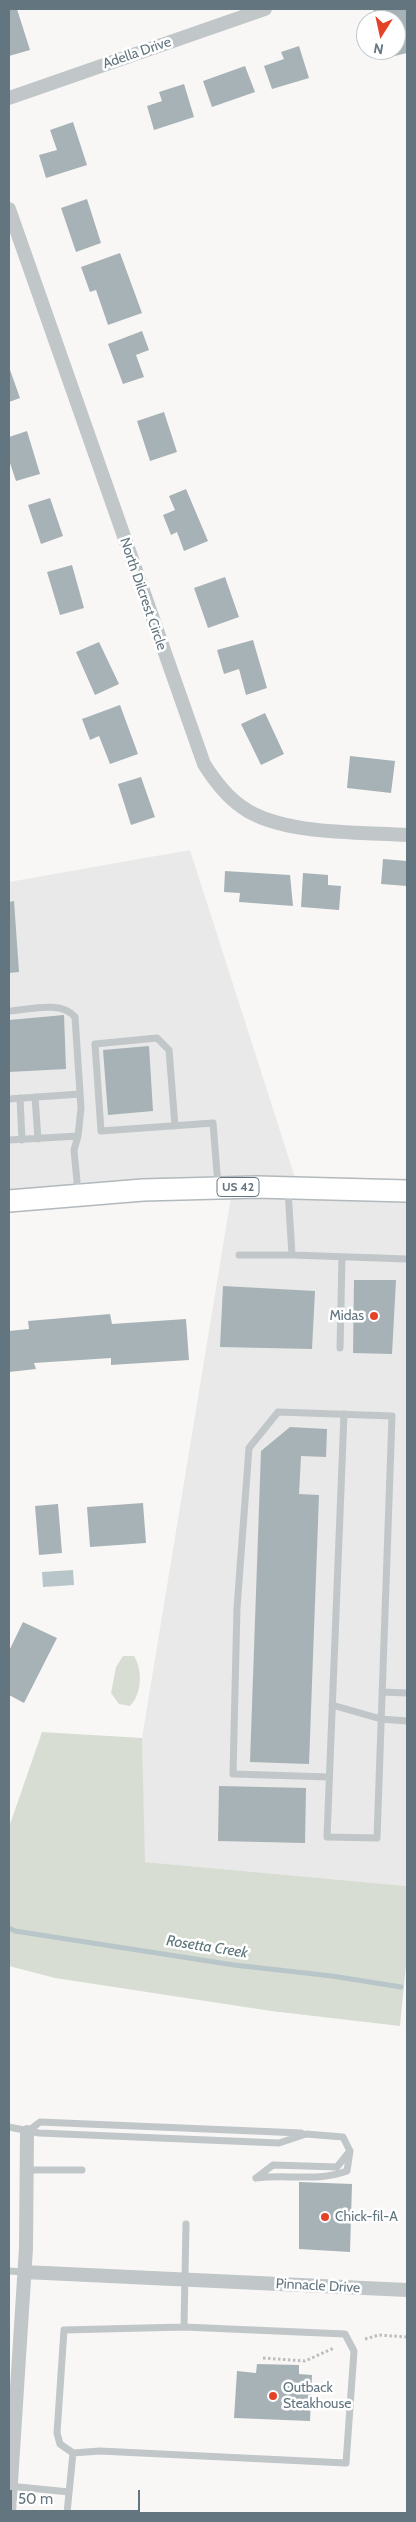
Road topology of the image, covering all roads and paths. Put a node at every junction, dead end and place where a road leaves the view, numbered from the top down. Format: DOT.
graph roads {
  1 [pos="265,9"];
  2 [pos="9,98"];
  3 [pos="9,209"];
  4 [pos="407,835"];
  5 [pos="9,1011"];
  6 [pos="80,1094"];
  7 [pos="20,1098"];
  8 [pos="35,1098"];
  9 [pos="9,1099"];
  10 [pos="175,1126"];
  11 [pos="78,1136"];
  12 [pos="38,1139"];
  13 [pos="9,1140"];
  14 [pos="22,1140"];
  15 [pos="218,1188"];
  16 [pos="288,1188"];
  17 [pos="407,1192"];
  18 [pos="78,1195"];
  19 [pos="9,1201"];
  20 [pos="292,1254"];
  21 [pos="239,1255"];
  22 [pos="342,1256"];
  23 [pos="407,1259"];
  24 [pos="340,1348"];
  25 [pos="344,1414"];
  26 [pos="382,1692"];
  27 [pos="407,1694"];
  28 [pos="332,1705"];
  29 [pos="381,1719"];
  30 [pos="407,1721"];
  31 [pos="329,1777"];
  32 [pos="9,2126"];
  33 [pos="27,2132"];
  34 [pos="306,2134"];
  35 [pos="27,2170"];
  36 [pos="82,2170"];
  37 [pos="256,2178"];
  38 [pos="186,2224"];
  39 [pos="9,2271"];
  40 [pos="24,2272"];
  41 [pos="186,2280"];
  42 [pos="407,2290"];
  43 [pos="184,2327"];
  44 [pos="407,2337"];
  45 [pos="365,2338"];
  46 [pos="334,2348"];
  47 [pos="263,2358"];
  48 [pos="73,2453"];
  49 [pos="10,2486"];
  50 [pos="69,2492"];
  51 [pos="10,2513"];
  52 [pos="67,2513"];
  1 -- 2 [label="street, Adella Drive"];
  3 -- 4 [label="street, North Dilcrest Circle"];
  5 -- 6 [label="lane"];
  6 -- 8 [label="lane"];
  6 -- 11 [label="lane"];
  7 -- 8 [label="lane"];
  7 -- 9 [label="lane"];
  7 -- 14 [label="lane"];
  8 -- 12 [label="lane"];
  10 -- 10 [label="lane"];
  10 -- 15 [label="lane"];
  11 -- 12 [label="lane"];
  11 -- 18 [label="lane"];
  12 -- 14 [label="lane"];
  13 -- 14 [label="lane"];
  15 -- 16 [label="main road, US 42"];
  15 -- 18 [label="main road, US 42"];
  16 -- 17 [label="main road, US 42"];
  16 -- 20 [label="lane"];
  18 -- 19 [label="main road, US 42"];
  20 -- 21 [label="lane"];
  20 -- 22 [label="lane"];
  22 -- 23 [label="lane"];
  22 -- 24 [label="lane"];
  25 -- 26 [label="lane"];
  25 -- 28 [label="lane"];
  25 -- 31 [label="lane"];
  26 -- 27 [label="lane"];
  26 -- 29 [label="lane"];
  28 -- 29 [label="lane"];
  28 -- 31 [label="lane"];
  29 -- 30 [label="lane"];
  29 -- 31 [label="lane"];
  32 -- 33 [label="lane"];
  33 -- 34 [label="lane"];
  33 -- 34 [label="lane"];
  33 -- 35 [label="street"];
  34 -- 37 [label="lane"];
  35 -- 36 [label="lane"];
  35 -- 40 [label="street"];
  38 -- 41 [label="lane"];
  39 -- 40 [label="lane"];
  40 -- 41 [label="street, Pinnacle Drive"];
  40 -- 49 [label="street"];
  41 -- 42 [label="street, Pinnacle Drive"];
  41 -- 43 [label="lane"];
  43 -- 48 [label="lane"];
  43 -- 48 [label="lane"];
  44 -- 45 [label="path"];
  46 -- 47 [label="path"];
  48 -- 50 [label="lane"];
  49 -- 50 [label="lane"];
  49 -- 51 [label="street"];
  50 -- 52 [label="lane"];
}
